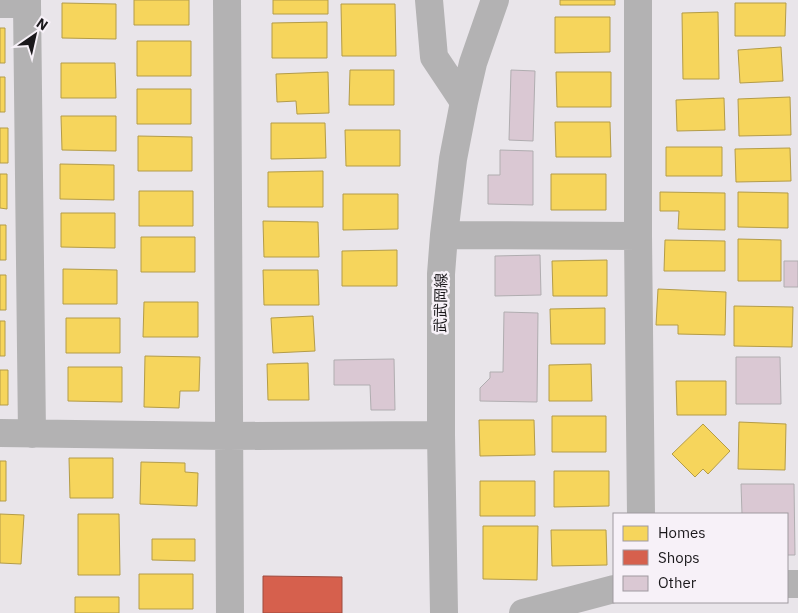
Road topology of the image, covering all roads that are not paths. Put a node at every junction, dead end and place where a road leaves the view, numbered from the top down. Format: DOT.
graph roads {
  1 [pos="227,0"];
  2 [pos="429,0"];
  3 [pos="496,0"];
  4 [pos="638,0"];
  5 [pos="27,2"];
  6 [pos="0,4"];
  7 [pos="464,102"];
  8 [pos="444,235"];
  9 [pos="638,236"];
  10 [pos="0,433"];
  11 [pos="32,434"];
  12 [pos="441,435"];
  13 [pos="228,436"];
  14 [pos="641,513"];
  15 [pos="613,589"];
  16 [pos="230,613"];
  17 [pos="444,613"];
  18 [pos="524,613"];
  1 -- 13 [label="street"];
  2 -- 7 [label="street"];
  3 -- 7 [label="street, 武武岡線"];
  4 -- 9 [label="street"];
  5 -- 6 [label="street"];
  5 -- 11 [label="street"];
  7 -- 8 [label="street, 武武岡線"];
  8 -- 9 [label="street"];
  8 -- 12 [label="street, 武武岡線"];
  9 -- 14 [label="street"];
  10 -- 11 [label="street"];
  11 -- 13 [label="street"];
  12 -- 13 [label="street"];
  12 -- 17 [label="street, 武武岡線"];
  13 -- 16 [label="street"];
  15 -- 18 [label="street"];
}
